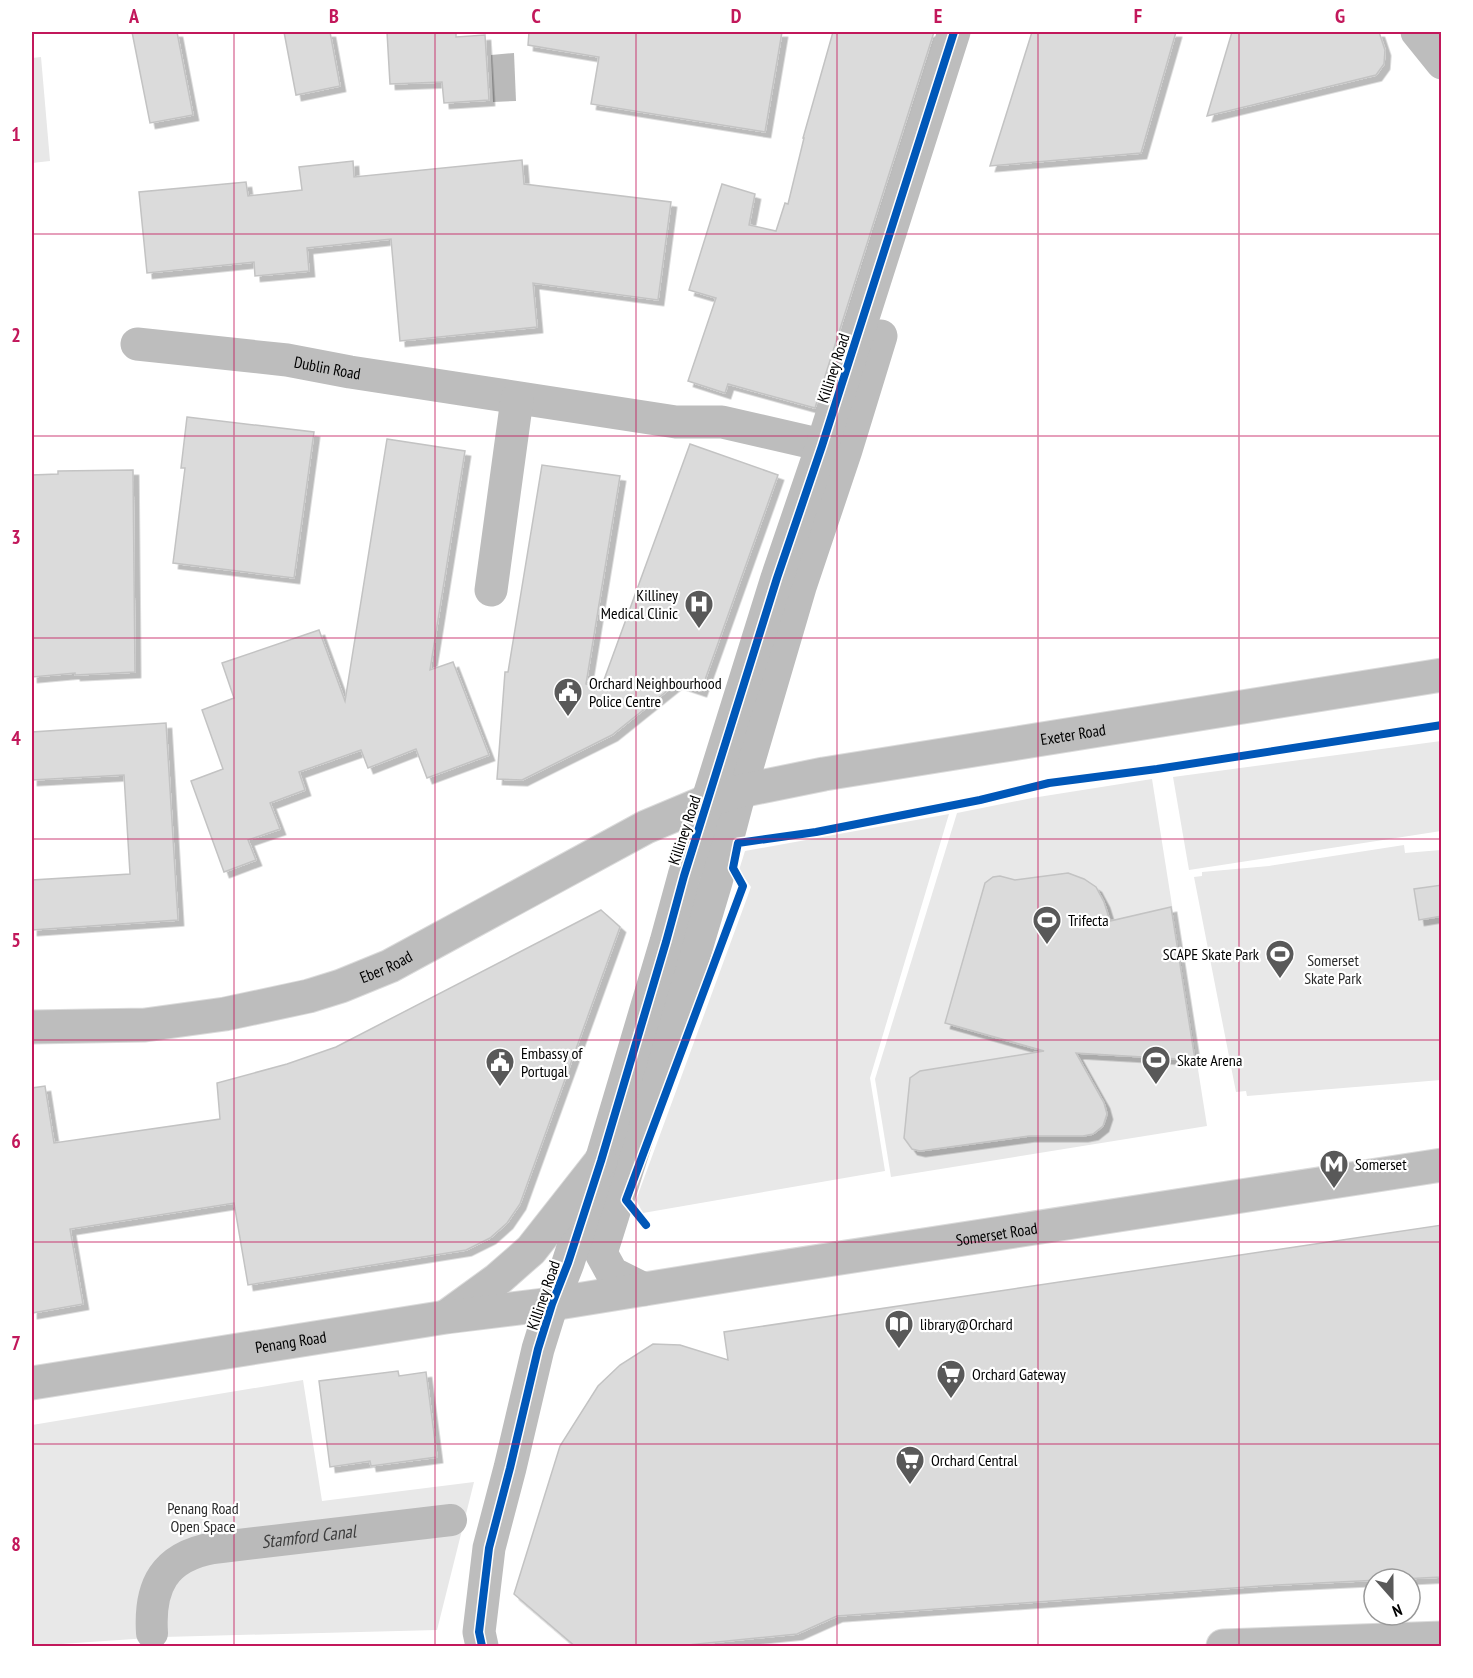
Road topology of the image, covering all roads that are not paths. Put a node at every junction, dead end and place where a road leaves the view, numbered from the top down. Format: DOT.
graph roads {
  1 [pos="954,32"];
  2 [pos="978,32"];
  3 [pos="1417,32"];
  4 [pos="1442,63"];
  5 [pos="137,344"];
  6 [pos="517,399"];
  7 [pos="831,457"];
  8 [pos="491,590"];
  9 [pos="1442,675"];
  10 [pos="740,791"];
  11 [pos="708,801"];
  12 [pos="32,1028"];
  13 [pos="601,1161"];
  14 [pos="1442,1165"];
  15 [pos="644,1289"];
  16 [pos="552,1304"];
  17 [pos="446,1317"];
  18 [pos="32,1383"];
  19 [pos="1442,1638"];
  20 [pos="482,1647"];
  21 [pos="1223,1647"];
  1 -- 7 [label="street, Killiney Road"];
  2 -- 7 [label="street, Killiney Road"];
  3 -- 4 [label="street"];
  5 -- 6 [label="street, Dublin Road"];
  6 -- 7 [label="street, Dublin Road"];
  6 -- 8 [label="street"];
  7 -- 10 [label="street, Killiney Road"];
  7 -- 11 [label="street, Killiney Road"];
  9 -- 10 [label="street, Exeter Road"];
  10 -- 11 [label="street, Exeter Road"];
  10 -- 15 [label="street, Killiney Road"];
  11 -- 12 [label="street, Eber Road"];
  11 -- 13 [label="street, Killiney Road"];
  13 -- 16 [label="street, Killiney Road"];
  13 -- 17 [label="street"];
  14 -- 15 [label="street, Somerset Road"];
  15 -- 16 [label="street, Somerset Road"];
  16 -- 17 [label="street, Penang Road"];
  16 -- 20 [label="street, Killiney Road"];
  17 -- 18 [label="street, Penang Road"];
  19 -- 21 [label="street"];
}
